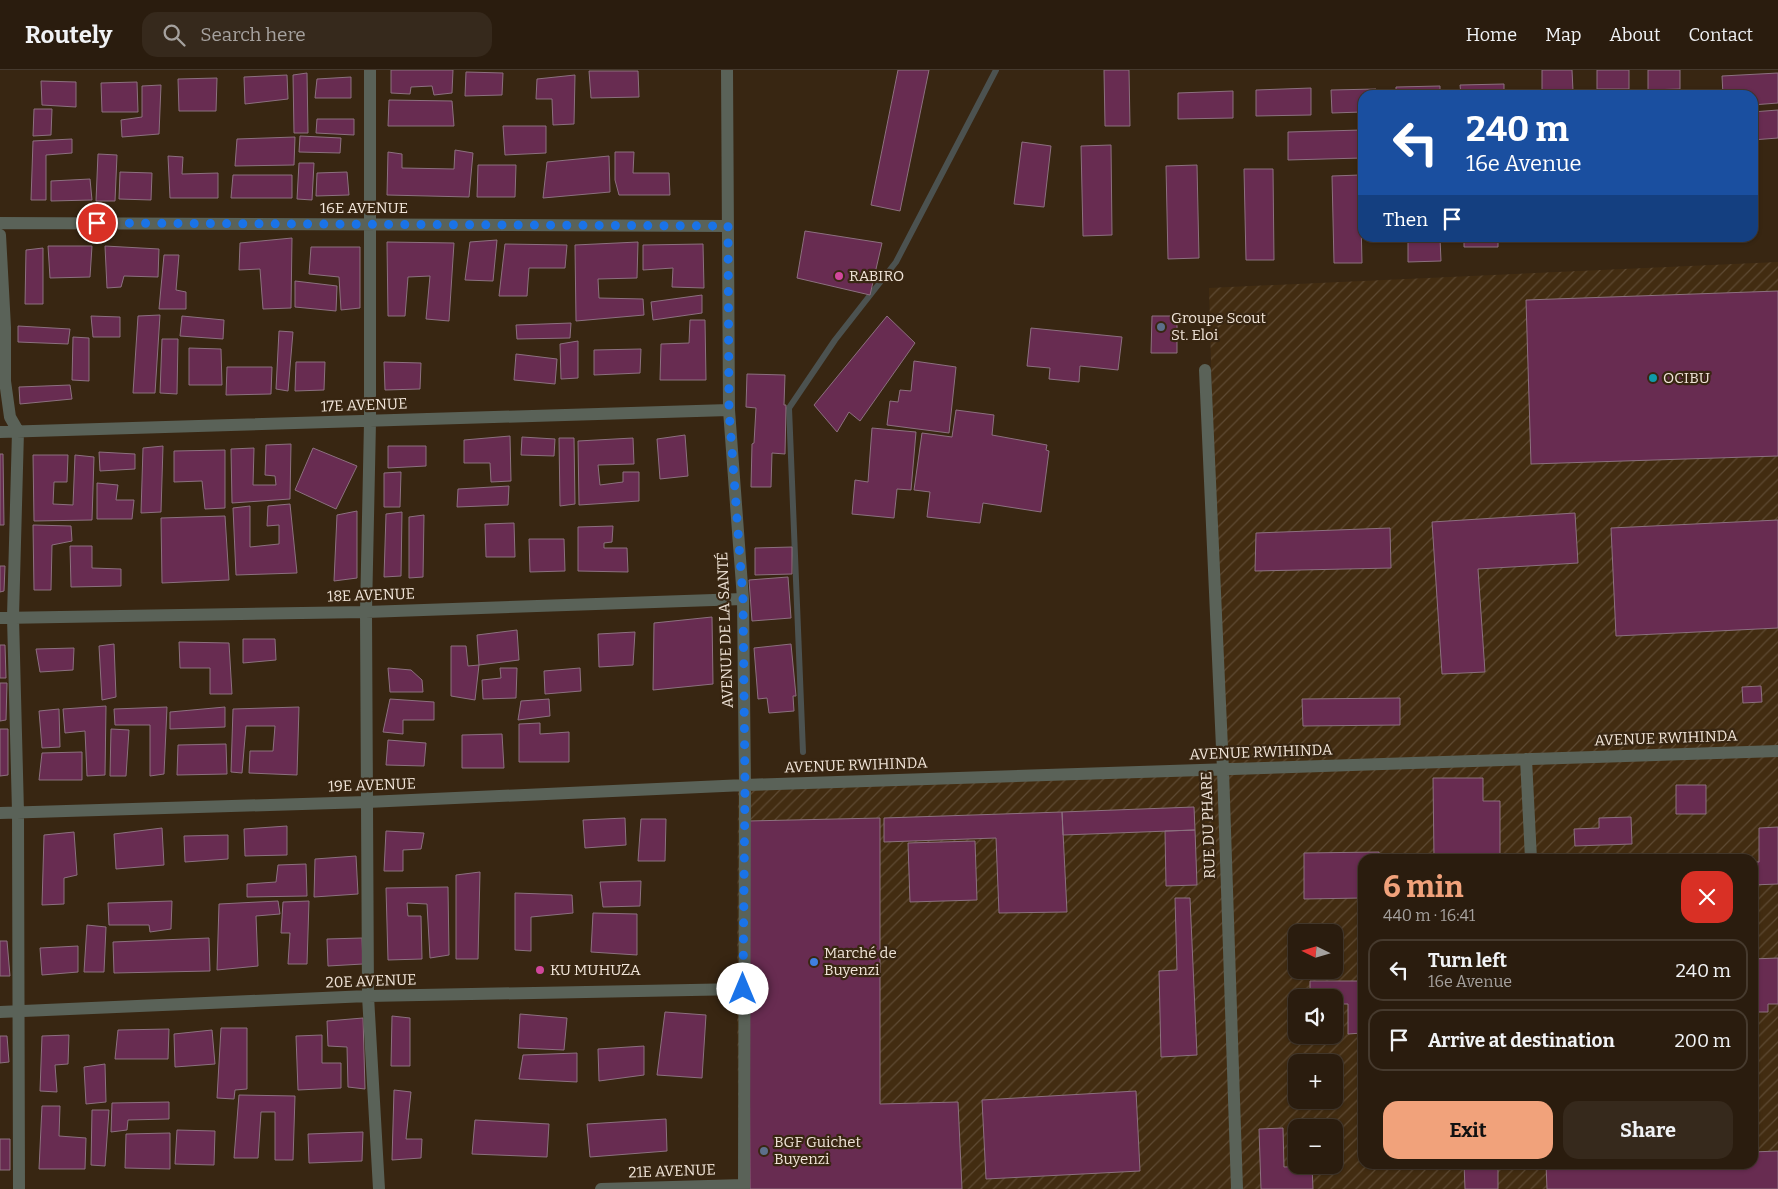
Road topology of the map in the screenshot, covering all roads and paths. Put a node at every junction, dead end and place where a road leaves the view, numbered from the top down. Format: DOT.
graph roads {
  1 [pos="370,70"];
  2 [pos="727,70"];
  3 [pos="0,223"];
  4 [pos="370,224"];
  5 [pos="728,226"];
  6 [pos="0,235"];
  7 [pos="1205,370"];
  8 [pos="729,410"];
  9 [pos="370,422"];
  10 [pos="18,431"];
  11 [pos="0,432"];
  12 [pos="743,599"];
  13 [pos="366,612"];
  14 [pos="6,618"];
  15 [pos="1778,751"];
  16 [pos="1526,758"];
  17 [pos="1223,770"];
  18 [pos="745,785"];
  19 [pos="367,802"];
  20 [pos="0,812"];
  21 [pos="18,812"];
  22 [pos="1530,854"];
  23 [pos="743,989"];
  24 [pos="368,996"];
  25 [pos="18,1011"];
  26 [pos="0,1012"];
  27 [pos="744,1187"];
  28 [pos="19,1189"];
  29 [pos="379,1189"];
  30 [pos="601,1189"];
  31 [pos="1236,1189"];
  1 -- 4 [label="street"];
  2 -- 5 [label="street, AVENUE DE LA SANTÉ"];
  3 -- 4 [label="street, 16E AVENUE"];
  4 -- 5 [label="street, 16E AVENUE"];
  4 -- 9 [label="street"];
  5 -- 8 [label="street, AVENUE DE LA SANTÉ"];
  6 -- 10 [label="street"];
  7 -- 17 [label="street, RUE DU PHARE"];
  8 -- 9 [label="street, 17E AVENUE"];
  8 -- 12 [label="street, AVENUE DE LA SANTÉ"];
  9 -- 10 [label="street, 17E AVENUE"];
  9 -- 13 [label="street"];
  10 -- 11 [label="street, 17E AVENUE"];
  10 -- 14 [label="street"];
  12 -- 13 [label="street, 18E AVENUE"];
  12 -- 18 [label="street, AVENUE DE LA SANTÉ"];
  13 -- 14 [label="street, 18E AVENUE"];
  13 -- 19 [label="street"];
  14 -- 21 [label="street"];
  15 -- 16 [label="street, AVENUE RWIHINDA"];
  16 -- 17 [label="street, AVENUE RWIHINDA"];
  16 -- 22 [label="street"];
  17 -- 18 [label="street, AVENUE RWIHINDA"];
  17 -- 31 [label="street, RUE DU PHARE"];
  18 -- 19 [label="street, 19E AVENUE"];
  18 -- 23 [label="street, AVENUE DE LA SANTÉ"];
  19 -- 21 [label="street, 19E AVENUE"];
  19 -- 24 [label="street"];
  20 -- 21 [label="street, 19E AVENUE"];
  21 -- 25 [label="street"];
  23 -- 24 [label="street, 20E AVENUE"];
  23 -- 27 [label="street, AVENUE DE LA SANTÉ"];
  24 -- 25 [label="street, 20E AVENUE"];
  24 -- 29 [label="street"];
  25 -- 26 [label="street, 20E AVENUE"];
  25 -- 28 [label="street"];
  27 -- 30 [label="street, 21E AVENUE"];
}
